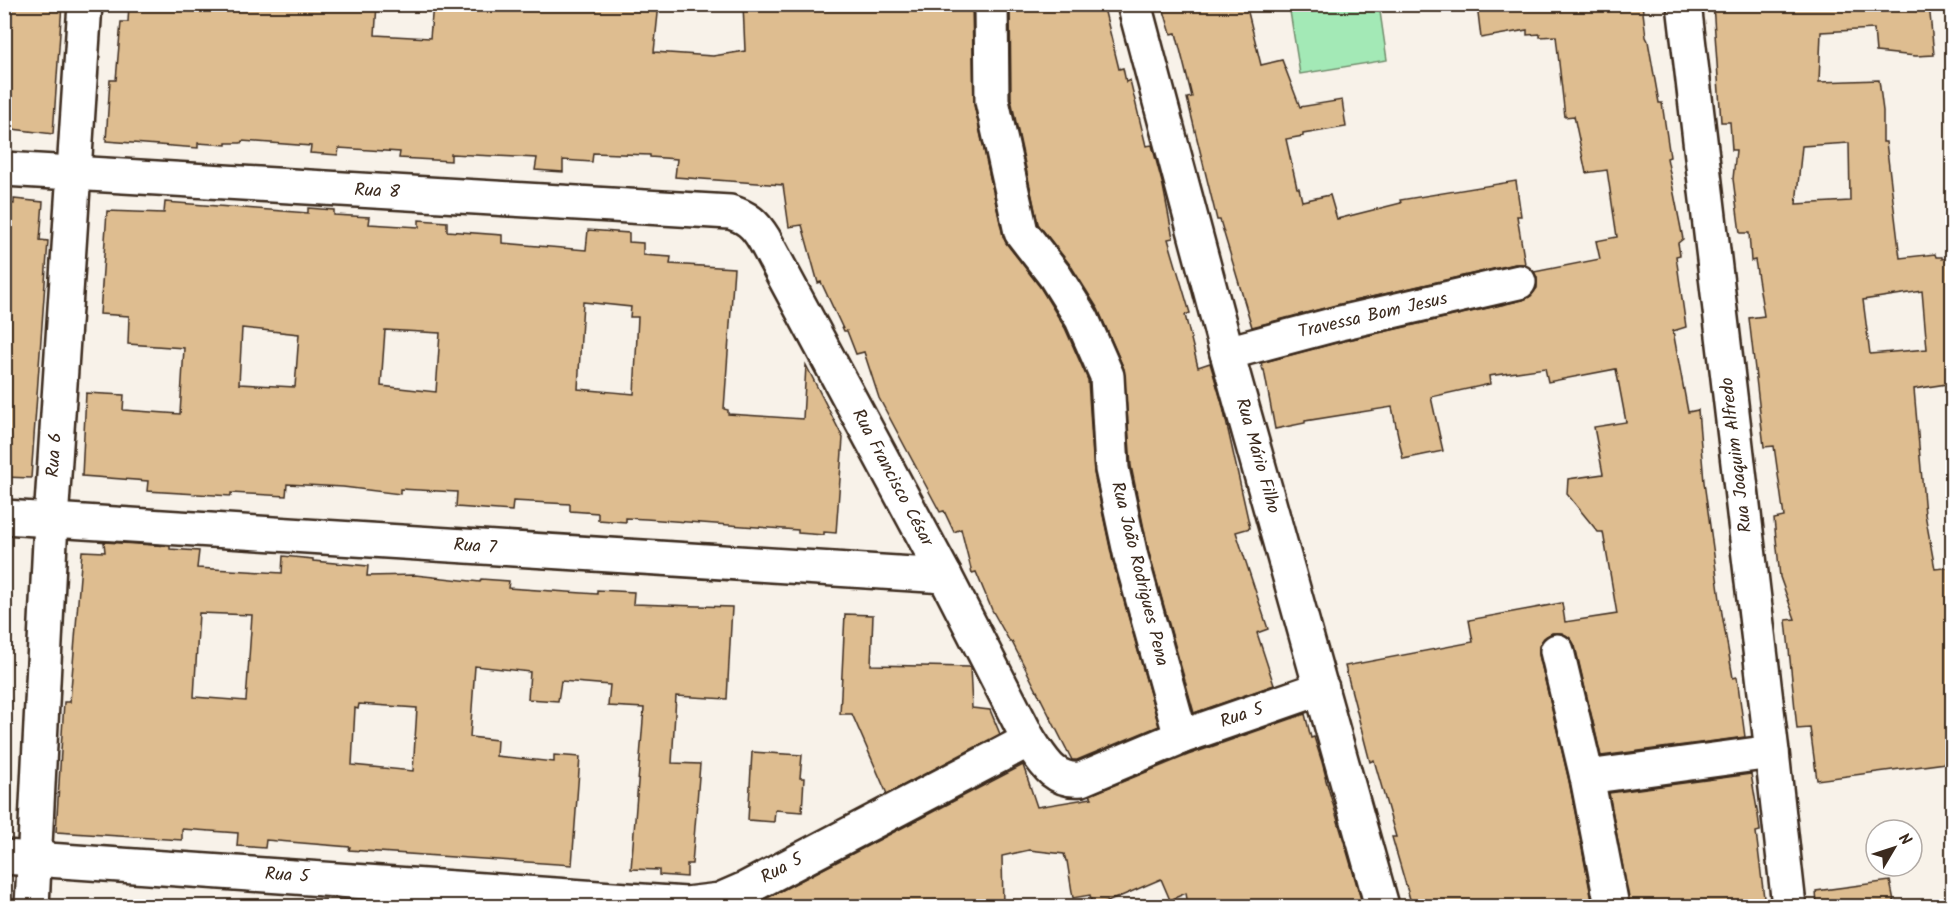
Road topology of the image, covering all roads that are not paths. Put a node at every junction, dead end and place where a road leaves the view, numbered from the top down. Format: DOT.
graph roads {
  1 [pos="85,4"];
  2 [pos="991,4"];
  3 [pos="1134,4"];
  4 [pos="1683,4"];
  5 [pos="4,169"];
  6 [pos="74,174"];
  7 [pos="748,219"];
  8 [pos="1519,282"];
  9 [pos="1227,353"];
  10 [pos="4,517"];
  11 [pos="51,521"];
  12 [pos="945,576"];
  13 [pos="1557,651"];
  14 [pos="1322,688"];
  15 [pos="1181,737"];
  16 [pos="1029,740"];
  17 [pos="1772,752"];
  18 [pos="1587,777"];
  19 [pos="20,858"];
  20 [pos="32,906"];
  21 [pos="1382,906"];
  22 [pos="1612,906"];
  23 [pos="1789,906"];
  1 -- 6 [label="street, Rua 6"];
  2 -- 15 [label="street, Rua João Rodrigues Pena"];
  3 -- 9 [label="street, Rua Mário Filho"];
  4 -- 17 [label="street, Rua Joaquim Alfredo"];
  5 -- 6 [label="street, Rua 8"];
  6 -- 7 [label="street, Rua 8"];
  6 -- 11 [label="street, Rua 6"];
  7 -- 12 [label="street, Rua Francisco César"];
  8 -- 9 [label="street, Travessa Bom Jesus"];
  9 -- 14 [label="street, Rua Mário Filho"];
  10 -- 11 [label="street, Rua 7"];
  11 -- 12 [label="street, Rua 7"];
  11 -- 19 [label="street, Rua 6"];
  12 -- 16 [label="street, Rua Francisco César"];
  13 -- 18 [label="street"];
  14 -- 15 [label="street, Rua 5"];
  14 -- 21 [label="street, Rua Mário Filho"];
  15 -- 16 [label="street, Rua 5"];
  16 -- 19 [label="street, Rua 5"];
  17 -- 18 [label="street"];
  17 -- 23 [label="street, Rua Joaquim Alfredo"];
  18 -- 22 [label="street"];
  19 -- 20 [label="street, Rua 6"];
}
